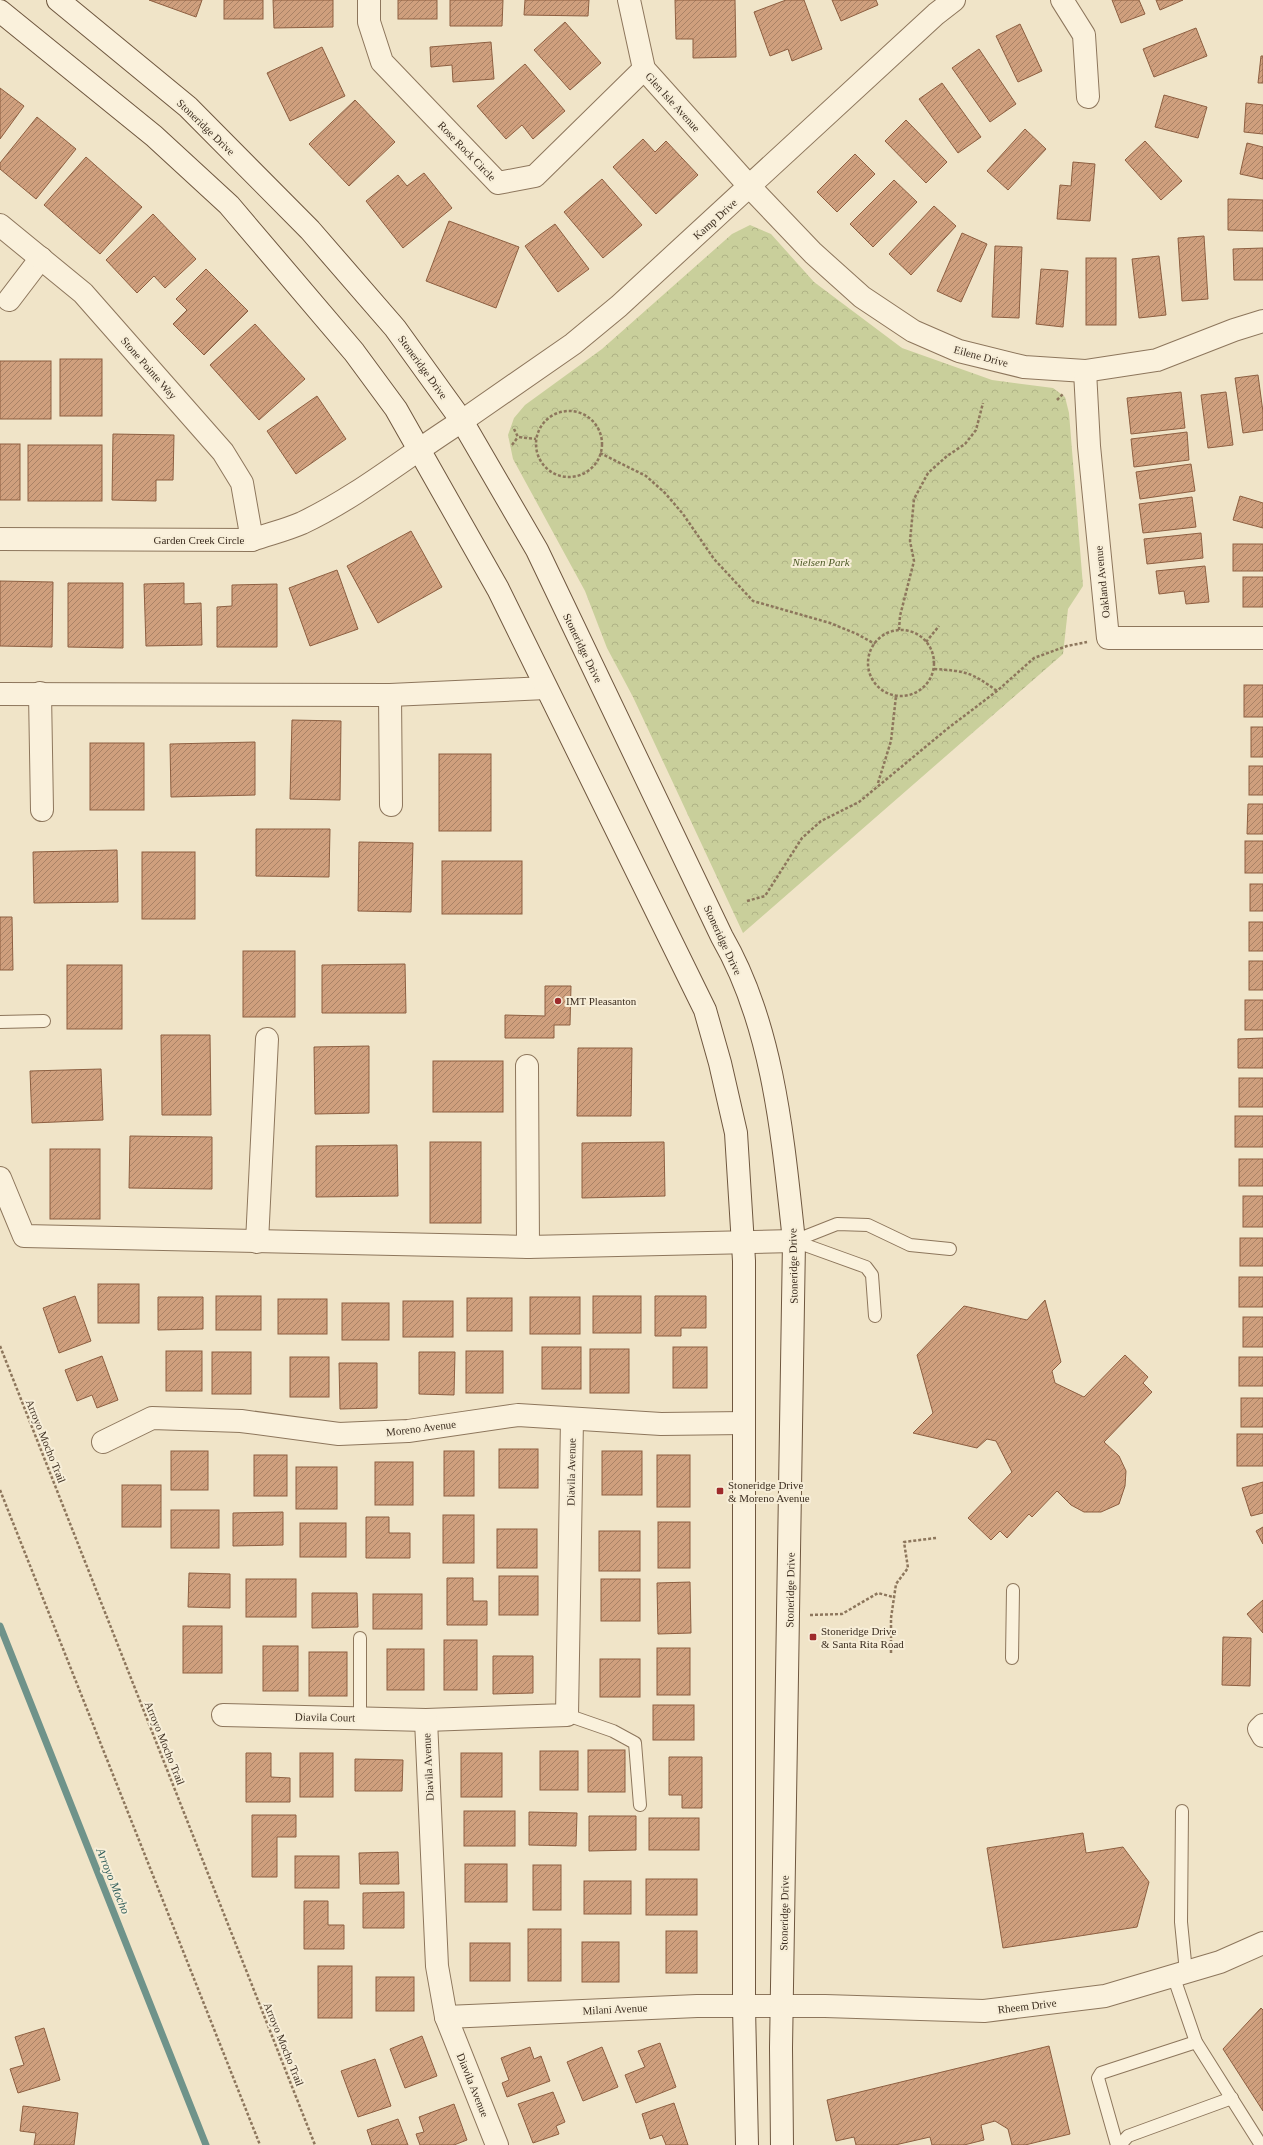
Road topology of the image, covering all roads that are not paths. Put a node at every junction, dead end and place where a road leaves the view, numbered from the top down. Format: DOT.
graph roads {
  1 [pos="58,0"];
  2 [pos="369,0"];
  3 [pos="629,0"];
  4 [pos="954,0"];
  5 [pos="1062,0"];
  6 [pos="0,11"];
  7 [pos="644,69"];
  8 [pos="1088,96"];
  9 [pos="750,187"];
  10 [pos="0,225"];
  11 [pos="41,258"];
  12 [pos="9,300"];
  13 [pos="1263,321"];
  14 [pos="1086,371"];
  15 [pos="462,421"];
  16 [pos="419,448"];
  17 [pos="0,539"];
  18 [pos="252,540"];
  19 [pos="1263,638"];
  20 [pos="546,688"];
  21 [pos="40,693"];
  22 [pos="0,694"];
  23 [pos="390,695"];
  24 [pos="391,805"];
  25 [pos="42,810"];
  26 [pos="44,1021"];
  27 [pos="0,1022"];
  28 [pos="267,1039"];
  29 [pos="528,1066"];
  30 [pos="0,1178"];
  31 [pos="794,1241"];
  32 [pos="257,1242"];
  33 [pos="743,1242"];
  34 [pos="528,1247"];
  35 [pos="950,1249"];
  36 [pos="875,1316"];
  37 [pos="572,1419"];
  38 [pos="744,1423"];
  39 [pos="103,1442"];
  40 [pos="1013,1590"];
  41 [pos="360,1638"];
  42 [pos="1012,1658"];
  43 [pos="223,1715"];
  44 [pos="567,1715"];
  45 [pos="360,1718"];
  46 [pos="426,1720"];
  47 [pos="640,1805"];
  48 [pos="1182,1811"];
  49 [pos="1263,1943"];
  50 [pos="1180,1974"];
  51 [pos="783,2006"];
  52 [pos="744,2007"];
  53 [pos="446,2017"];
  54 [pos="1196,2042"];
  55 [pos="1232,2098"];
  56 [pos="497,2145"];
  57 [pos="747,2145"];
  58 [pos="782,2145"];
  59 [pos="1117,2145"];
  60 [pos="1120,2145"];
  61 [pos="1260,2145"];
  1 -- 15 [label="street, Stoneridge Drive"];
  2 -- 7 [label="street, Rose Rock Circle"];
  3 -- 7 [label="street, Glen Isle Avenue"];
  4 -- 9 [label="street, Kamp Drive"];
  5 -- 8 [label="street"];
  6 -- 16 [label="street"];
  7 -- 9 [label="street, Glen Isle Avenue"];
  9 -- 14 [label="street, Eilene Drive"];
  9 -- 15 [label="street, Kamp Drive"];
  10 -- 11 [label="street, Stone Pointe Way"];
  11 -- 12 [label="street"];
  11 -- 18 [label="street, Stone Pointe Way"];
  13 -- 14 [label="street, Eilene Drive"];
  14 -- 19 [label="street, Oakland Avenue"];
  15 -- 16 [label="street, Garden Creek Circle"];
  15 -- 31 [label="street, Stoneridge Drive"];
  16 -- 18 [label="street, Garden Creek Circle"];
  16 -- 20 [label="street"];
  17 -- 18 [label="street, Garden Creek Circle"];
  20 -- 23 [label="street"];
  20 -- 33 [label="street"];
  21 -- 22 [label="street"];
  21 -- 23 [label="street"];
  21 -- 25 [label="street"];
  23 -- 24 [label="street"];
  26 -- 27 [label="lane"];
  28 -- 32 [label="street"];
  29 -- 34 [label="street"];
  30 -- 32 [label="street"];
  31 -- 33 [label="street"];
  31 -- 35 [label="lane"];
  31 -- 36 [label="lane"];
  31 -- 51 [label="street, Stoneridge Drive"];
  32 -- 34 [label="street"];
  33 -- 34 [label="street"];
  33 -- 38 [label="street"];
  37 -- 38 [label="street, Moreno Avenue"];
  37 -- 39 [label="street, Moreno Avenue"];
  37 -- 44 [label="street, Diavila Avenue"];
  38 -- 52 [label="street"];
  40 -- 42 [label="lane"];
  41 -- 45 [label="lane"];
  43 -- 45 [label="street, Diavila Court"];
  44 -- 46 [label="street, Diavila Avenue"];
  44 -- 47 [label="lane"];
  45 -- 46 [label="street, Diavila Court"];
  46 -- 53 [label="street, Diavila Avenue"];
  48 -- 50 [label="lane"];
  49 -- 50 [label="street, Rheem Drive"];
  50 -- 51 [label="street, Rheem Drive"];
  50 -- 54 [label="lane"];
  51 -- 52 [label="street, Milani Avenue"];
  51 -- 58 [label="street, Stoneridge Drive"];
  52 -- 53 [label="street, Milani Avenue"];
  52 -- 57 [label="street"];
  53 -- 56 [label="street, Diavila Avenue"];
  54 -- 55 [label="lane"];
  54 -- 59 [label="lane"];
  55 -- 60 [label="lane"];
  55 -- 61 [label="lane"];
}
